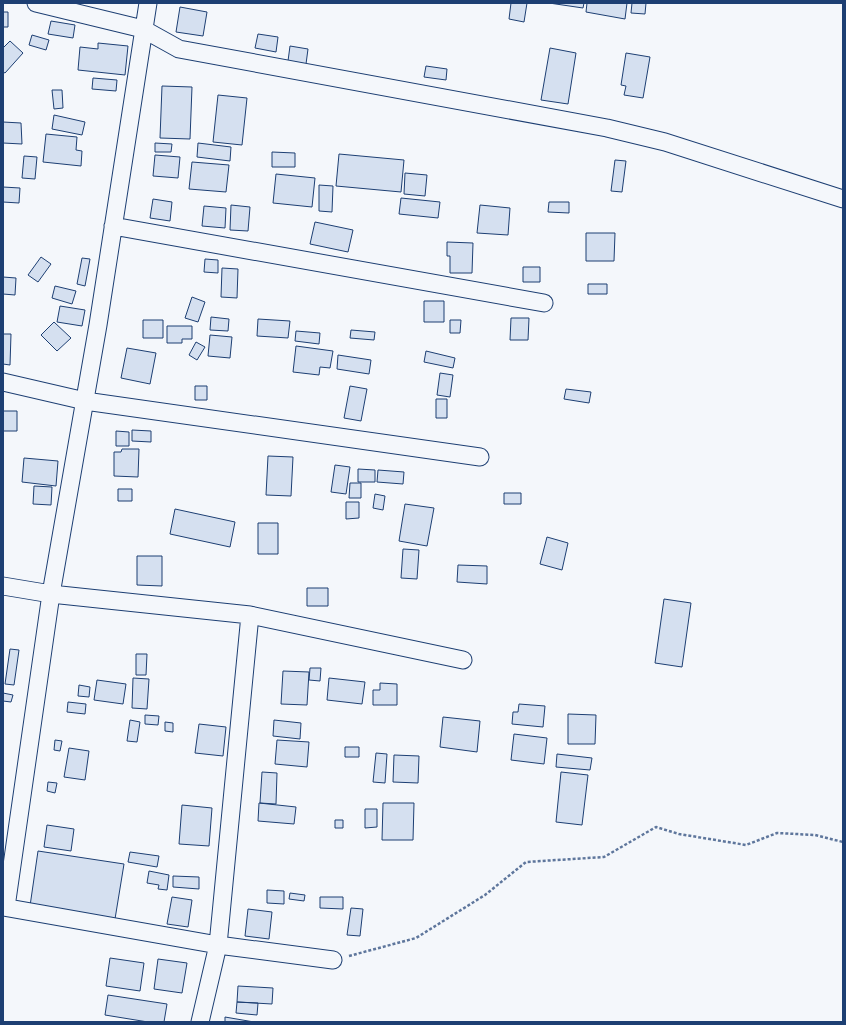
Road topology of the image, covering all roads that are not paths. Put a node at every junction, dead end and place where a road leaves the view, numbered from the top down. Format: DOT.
graph roads {
  1 [pos="36,3"];
  2 [pos="148,3"];
  3 [pos="143,29"];
  4 [pos="843,199"];
  5 [pos="113,226"];
  6 [pos="544,303"];
  7 [pos="3,382"];
  8 [pos="85,400"];
  9 [pos="480,457"];
  10 [pos="3,586"];
  11 [pos="51,594"];
  12 [pos="250,615"];
  13 [pos="463,660"];
  14 [pos="5,907"];
  15 [pos="218,945"];
  16 [pos="333,960"];
  17 [pos="200,1022"];
  1 -- 3 [label="street"];
  2 -- 3 [label="street"];
  3 -- 4 [label="street"];
  3 -- 5 [label="street"];
  5 -- 6 [label="street"];
  5 -- 8 [label="street"];
  7 -- 8 [label="street"];
  8 -- 9 [label="street"];
  8 -- 11 [label="street"];
  10 -- 11 [label="street"];
  11 -- 12 [label="street"];
  11 -- 14 [label="street"];
  12 -- 13 [label="street"];
  12 -- 15 [label="street"];
  14 -- 15 [label="street"];
  15 -- 16 [label="street"];
  15 -- 17 [label="street"];
}
